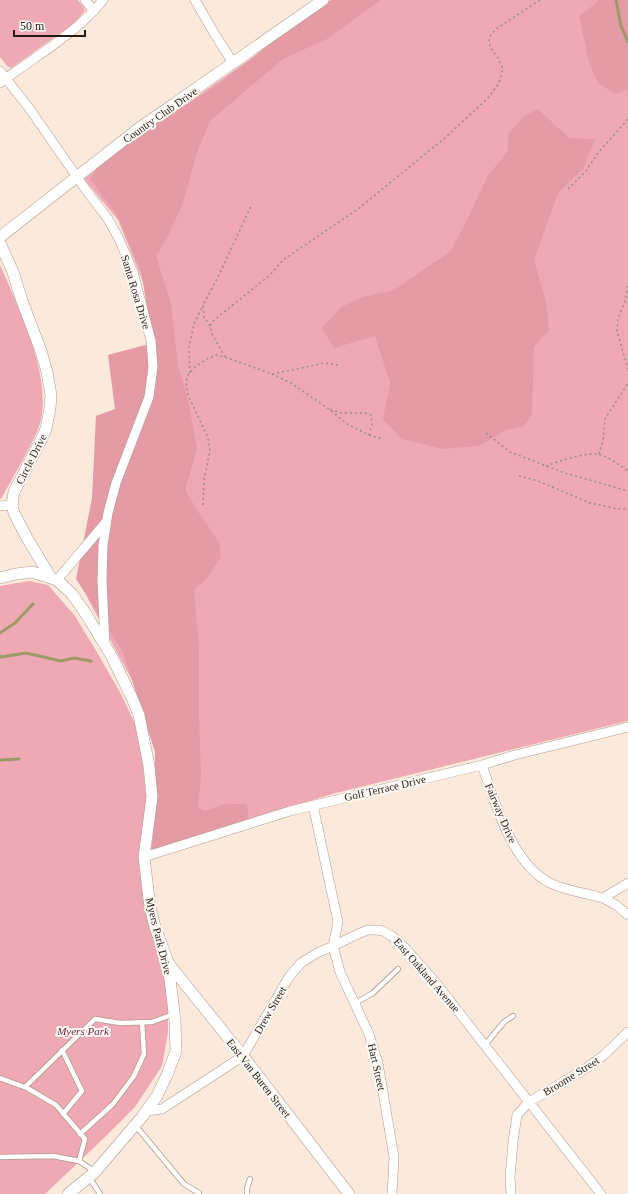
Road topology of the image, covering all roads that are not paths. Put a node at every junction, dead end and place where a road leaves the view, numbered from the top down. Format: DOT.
graph roads {
  1 [pos="84,0"];
  2 [pos="103,0"];
  3 [pos="195,0"];
  4 [pos="323,0"];
  5 [pos="94,12"];
  6 [pos="233,63"];
  7 [pos="0,71"];
  8 [pos="3,81"];
  9 [pos="77,177"];
  10 [pos="0,237"];
  11 [pos="0,243"];
  12 [pos="12,505"];
  13 [pos="0,506"];
  14 [pos="107,521"];
  15 [pos="0,578"];
  16 [pos="54,579"];
  17 [pos="105,645"];
  18 [pos="628,727"];
  19 [pos="482,766"];
  20 [pos="313,805"];
  21 [pos="144,857"];
  22 [pos="628,883"];
  23 [pos="603,898"];
  24 [pos="628,915"];
  25 [pos="333,946"];
  26 [pos="168,962"];
  27 [pos="398,969"];
  28 [pos="355,1003"];
  29 [pos="174,1014"];
  30 [pos="513,1016"];
  31 [pos="142,1022"];
  32 [pos="628,1032"];
  33 [pos="485,1045"];
  34 [pos="62,1050"];
  35 [pos="243,1056"];
  36 [pos="0,1078"];
  37 [pos="25,1087"];
  38 [pos="529,1102"];
  39 [pos="146,1110"];
  40 [pos="63,1114"];
  41 [pos="135,1125"];
  42 [pos="80,1134"];
  43 [pos="0,1157"];
  44 [pos="80,1161"];
  45 [pos="92,1175"];
  46 [pos="250,1180"];
  47 [pos="199,1193"];
  48 [pos="68,1194"];
  49 [pos="100,1194"];
  50 [pos="247,1194"];
  51 [pos="349,1194"];
  52 [pos="392,1194"];
  53 [pos="511,1194"];
  54 [pos="601,1194"];
  1 -- 5 [label="street"];
  2 -- 5 [label="street"];
  3 -- 6 [label="street"];
  4 -- 6 [label="street, Country Club Drive"];
  5 -- 8 [label="street"];
  6 -- 9 [label="street, Country Club Drive"];
  7 -- 8 [label="street, Santa Rosa Drive"];
  8 -- 9 [label="street, Santa Rosa Drive"];
  9 -- 10 [label="street, Country Club Drive"];
  9 -- 14 [label="street, Santa Rosa Drive"];
  11 -- 12 [label="street, Circle Drive"];
  12 -- 13 [label="street"];
  12 -- 16 [label="street"];
  14 -- 16 [label="street, Santa Rosa Drive"];
  14 -- 17 [label="street, Santa Rosa Drive"];
  15 -- 16 [label="street, Myers Park Drive"];
  16 -- 17 [label="street, Myers Park Drive"];
  17 -- 21 [label="street, Myers Park Drive"];
  18 -- 19 [label="street, Golf Terrace Drive"];
  19 -- 20 [label="street, Golf Terrace Drive"];
  19 -- 23 [label="street, Fairway Drive"];
  20 -- 21 [label="street, Golf Terrace Drive"];
  20 -- 25 [label="street"];
  21 -- 26 [label="street, Myers Park Drive"];
  22 -- 23 [label="street"];
  23 -- 24 [label="street"];
  25 -- 28 [label="street, Hart Street"];
  25 -- 33 [label="street, East Oakland Avenue"];
  25 -- 35 [label="street, Drew Street"];
  26 -- 29 [label="street, Myers Park Drive"];
  26 -- 35 [label="street, East Van Buren Street"];
  27 -- 28 [label="lane"];
  28 -- 52 [label="street, Hart Street"];
  29 -- 31 [label="lane"];
  29 -- 39 [label="street, Myers Park Drive"];
  30 -- 33 [label="lane"];
  31 -- 34 [label="lane"];
  31 -- 42 [label="lane"];
  32 -- 38 [label="street, Broome Street"];
  33 -- 38 [label="street, East Oakland Avenue"];
  34 -- 37 [label="lane"];
  34 -- 40 [label="lane"];
  35 -- 39 [label="street, Drew Street"];
  35 -- 51 [label="street, East Van Buren Street"];
  36 -- 37 [label="lane"];
  37 -- 40 [label="lane"];
  38 -- 53 [label="street"];
  38 -- 54 [label="street, East Oakland Avenue"];
  39 -- 41 [label="street, Myers Park Drive"];
  40 -- 42 [label="lane"];
  41 -- 45 [label="street, Myers Park Drive"];
  41 -- 47 [label="lane"];
  42 -- 44 [label="lane"];
  43 -- 44 [label="lane"];
  44 -- 45 [label="lane"];
  45 -- 48 [label="street, Myers Park Drive"];
  45 -- 49 [label="lane"];
  46 -- 50 [label="lane"];
}
